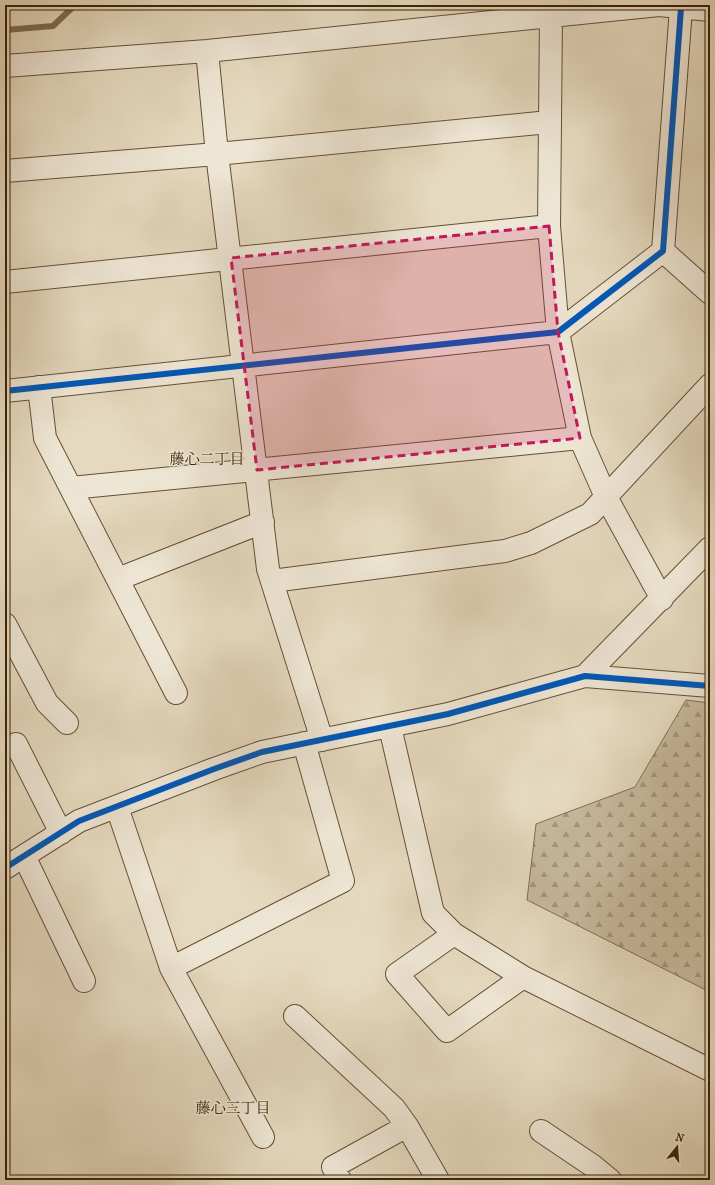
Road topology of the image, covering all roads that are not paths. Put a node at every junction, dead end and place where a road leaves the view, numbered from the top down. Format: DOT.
graph roads {
  1 [pos="681,8"];
  2 [pos="710,10"];
  3 [pos="551,16"];
  4 [pos="207,51"];
  5 [pos="5,66"];
  6 [pos="549,122"];
  7 [pos="217,154"];
  8 [pos="5,170"];
  9 [pos="549,226"];
  10 [pos="663,251"];
  11 [pos="230,258"];
  12 [pos="5,282"];
  13 [pos="710,293"];
  14 [pos="558,332"];
  15 [pos="244,365"];
  16 [pos="710,385"];
  17 [pos="39,387"];
  18 [pos="5,391"];
  19 [pos="580,438"];
  20 [pos="257,470"];
  21 [pos="71,488"];
  22 [pos="606,497"];
  23 [pos="263,522"];
  24 [pos="710,548"];
  25 [pos="118,579"];
  26 [pos="272,581"];
  27 [pos="662,599"];
  28 [pos="5,624"];
  29 [pos="585,676"];
  30 [pos="710,686"];
  31 [pos="176,693"];
  32 [pos="67,723"];
  33 [pos="390,727"];
  34 [pos="313,742"];
  35 [pos="16,744"];
  36 [pos="117,807"];
  37 [pos="61,833"];
  38 [pos="24,856"];
  39 [pos="5,868"];
  40 [pos="454,934"];
  41 [pos="171,968"];
  42 [pos="523,977"];
  43 [pos="84,981"];
  44 [pos="295,1016"];
  45 [pos="710,1070"];
  46 [pos="407,1126"];
  47 [pos="541,1131"];
  48 [pos="263,1137"];
  49 [pos="340,1180"];
  50 [pos="438,1180"];
  51 [pos="610,1180"];
  1 -- 2 [label="street"];
  1 -- 3 [label="street"];
  1 -- 10 [label="street"];
  3 -- 4 [label="street"];
  3 -- 6 [label="street"];
  4 -- 5 [label="street"];
  4 -- 7 [label="street"];
  6 -- 7 [label="street"];
  6 -- 9 [label="street"];
  7 -- 8 [label="street"];
  7 -- 11 [label="street"];
  9 -- 11 [label="street"];
  9 -- 14 [label="street"];
  10 -- 13 [label="street"];
  10 -- 14 [label="street"];
  11 -- 12 [label="street"];
  11 -- 15 [label="street"];
  14 -- 15 [label="street"];
  14 -- 19 [label="street"];
  15 -- 17 [label="street"];
  15 -- 20 [label="street"];
  16 -- 22 [label="street"];
  17 -- 18 [label="street"];
  17 -- 21 [label="street"];
  19 -- 20 [label="street"];
  19 -- 22 [label="street"];
  20 -- 21 [label="street"];
  20 -- 23 [label="street"];
  21 -- 25 [label="street"];
  22 -- 26 [label="street"];
  22 -- 27 [label="street"];
  23 -- 25 [label="street"];
  23 -- 26 [label="street"];
  24 -- 27 [label="street"];
  25 -- 31 [label="street"];
  26 -- 34 [label="street"];
  27 -- 29 [label="street"];
  28 -- 32 [label="street"];
  29 -- 30 [label="street"];
  29 -- 33 [label="street"];
  33 -- 34 [label="street"];
  33 -- 40 [label="street"];
  34 -- 36 [label="street"];
  34 -- 41 [label="street"];
  35 -- 37 [label="street"];
  36 -- 37 [label="street"];
  36 -- 41 [label="street"];
  37 -- 38 [label="street"];
  38 -- 39 [label="street"];
  38 -- 43 [label="street"];
  40 -- 42 [label="street"];
  40 -- 42 [label="street"];
  41 -- 48 [label="street"];
  42 -- 45 [label="street"];
  44 -- 46 [label="street"];
  46 -- 49 [label="street"];
  46 -- 50 [label="street"];
  47 -- 51 [label="street"];
}
